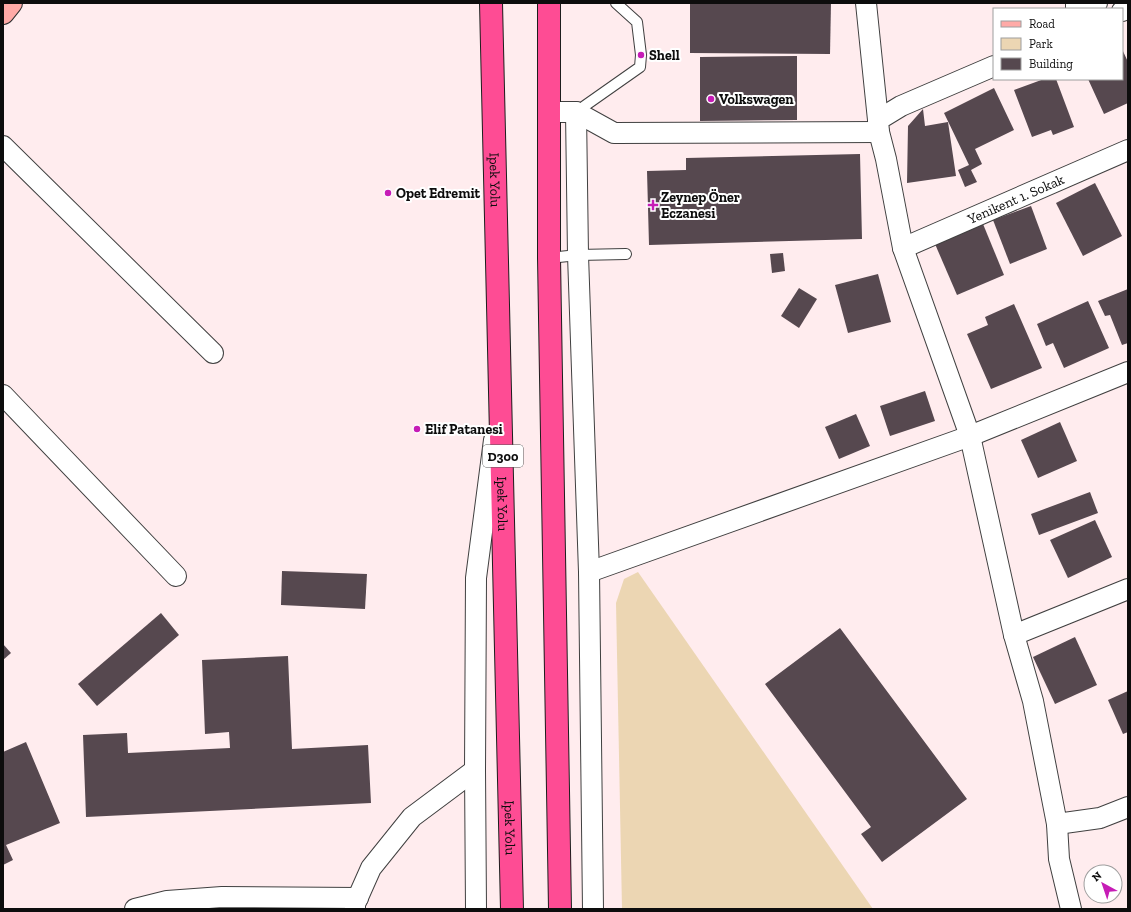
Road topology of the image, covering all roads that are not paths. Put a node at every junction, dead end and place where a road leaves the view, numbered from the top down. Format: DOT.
graph roads {
  1 [pos="11,3"];
  2 [pos="491,3"];
  3 [pos="549,3"];
  4 [pos="616,3"];
  5 [pos="866,3"];
  6 [pos="3,13"];
  7 [pos="993,66"];
  8 [pos="550,112"];
  9 [pos="576,112"];
  10 [pos="878,126"];
  11 [pos="3,146"];
  12 [pos="1128,150"];
  13 [pos="903,248"];
  14 [pos="626,254"];
  15 [pos="578,255"];
  16 [pos="549,258"];
  17 [pos="213,354"];
  18 [pos="1128,372"];
  19 [pos="501,391"];
  20 [pos="3,395"];
  21 [pos="970,436"];
  22 [pos="588,572"];
  23 [pos="176,576"];
  24 [pos="1128,589"];
  25 [pos="1014,635"];
  26 [pos="475,770"];
  27 [pos="1128,807"];
  28 [pos="1057,824"];
  29 [pos="254,903"];
  30 [pos="356,903"];
  31 [pos="135,909"];
  32 [pos="476,909"];
  33 [pos="512,909"];
  34 [pos="560,909"];
  35 [pos="594,909"];
  36 [pos="1071,909"];
  1 -- 6 [label="main road"];
  2 -- 19 [label="highway, Ipek Yolu / D300"];
  3 -- 8 [label="highway"];
  4 -- 9 [label="lane"];
  5 -- 10 [label="street"];
  7 -- 10 [label="street"];
  8 -- 9 [label="street"];
  8 -- 16 [label="highway"];
  9 -- 10 [label="street"];
  9 -- 15 [label="street"];
  10 -- 13 [label="street"];
  11 -- 17 [label="street"];
  12 -- 13 [label="street, Yenikent 1. Sokak"];
  13 -- 21 [label="street"];
  14 -- 15 [label="lane"];
  15 -- 16 [label="lane"];
  15 -- 22 [label="street"];
  16 -- 34 [label="highway"];
  18 -- 21 [label="street"];
  19 -- 26 [label="street"];
  19 -- 33 [label="highway, Ipek Yolu / D300"];
  20 -- 23 [label="street"];
  21 -- 22 [label="street"];
  21 -- 25 [label="street"];
  22 -- 35 [label="street"];
  24 -- 25 [label="street"];
  25 -- 28 [label="street"];
  26 -- 30 [label="street"];
  26 -- 32 [label="street"];
  27 -- 28 [label="street"];
  28 -- 36 [label="street"];
  29 -- 30 [label="street"];
  29 -- 31 [label="street"];
}
